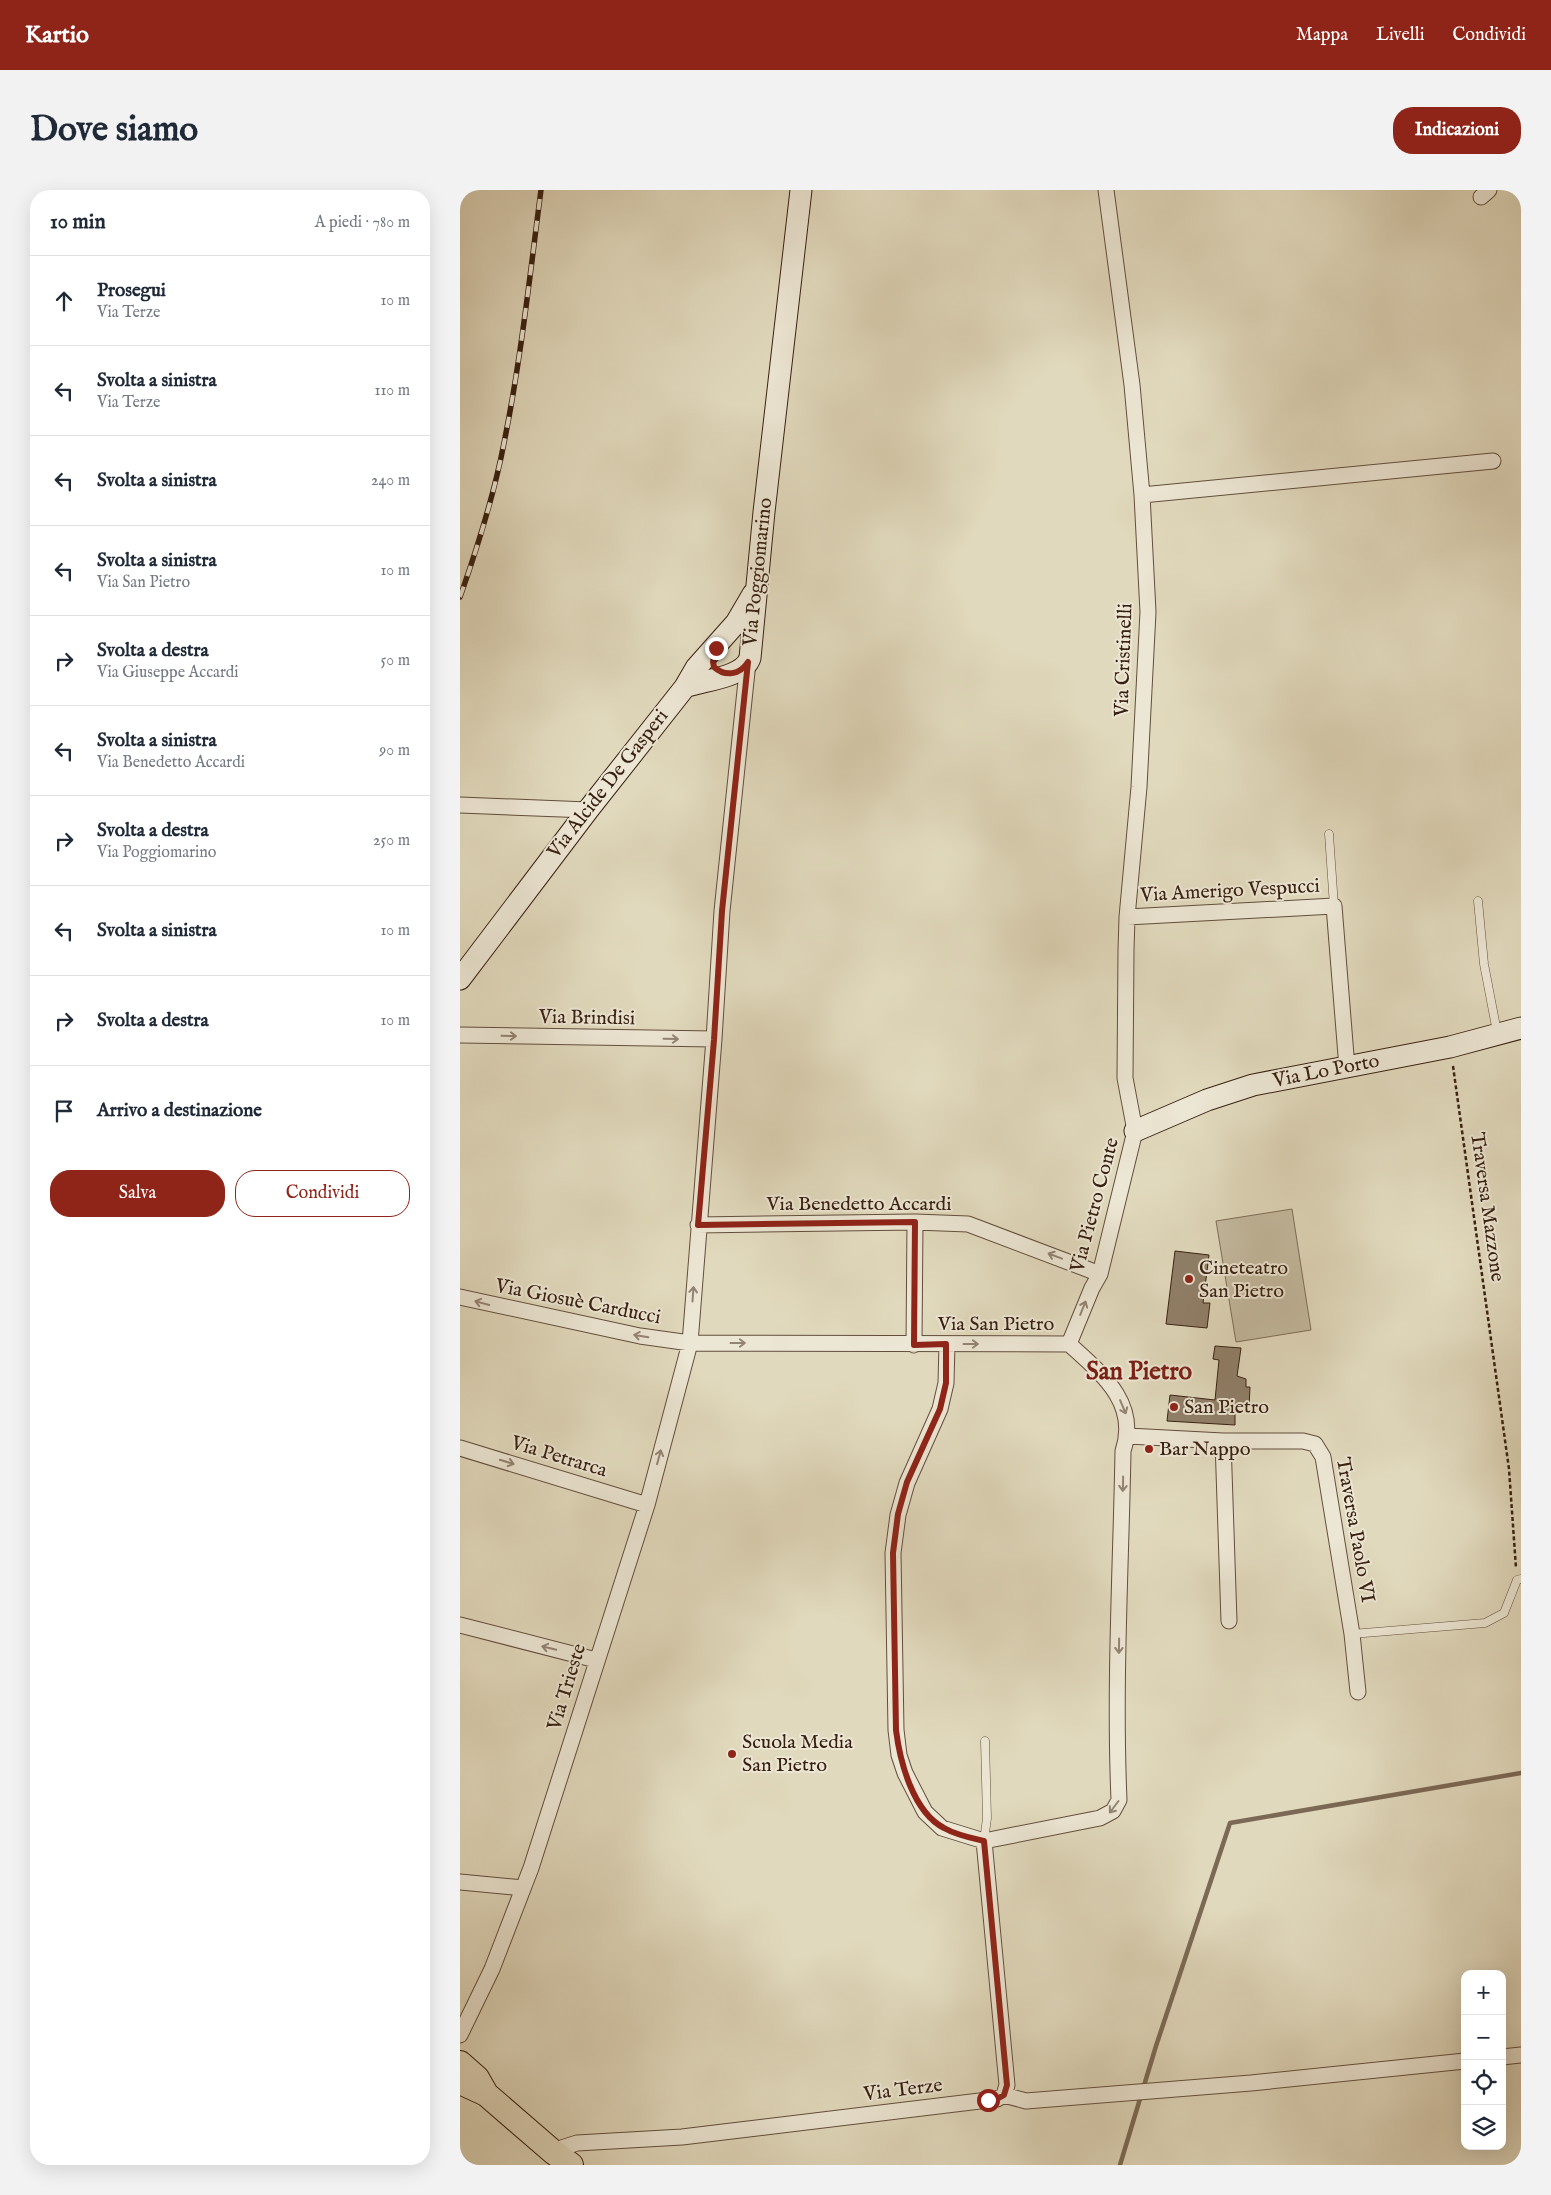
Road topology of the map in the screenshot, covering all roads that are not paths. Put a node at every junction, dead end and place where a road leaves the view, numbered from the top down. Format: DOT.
graph roads {
  1 [pos="801,190"];
  2 [pos="1106,190"];
  3 [pos="1493,461"];
  4 [pos="1142,495"];
  5 [pos="756,589"];
  6 [pos="721,642"];
  7 [pos="749,657"];
  8 [pos="730,675"];
  9 [pos="685,687"];
  10 [pos="460,805"];
  11 [pos="588,810"];
  12 [pos="1329,834"];
  13 [pos="1478,901"];
  14 [pos="1334,906"];
  15 [pos="1127,917"];
  16 [pos="460,979"];
  17 [pos="1521,1028"];
  18 [pos="1497,1034"];
  19 [pos="460,1035"];
  20 [pos="714,1040"];
  21 [pos="1347,1068"];
  22 [pos="1136,1131"];
  23 [pos="915,1222"];
  24 [pos="698,1225"];
  25 [pos="1100,1274"];
  26 [pos="460,1297"];
  27 [pos="690,1343"];
  28 [pos="946,1344"];
  29 [pos="1069,1344"];
  30 [pos="914,1345"];
  31 [pos="1128,1436"];
  32 [pos="1223,1441"];
  33 [pos="460,1448"];
  34 [pos="646,1505"];
  35 [pos="1519,1580"];
  36 [pos="1229,1622"];
  37 [pos="460,1626"];
  38 [pos="1352,1634"];
  39 [pos="596,1660"];
  40 [pos="1358,1692"];
  41 [pos="985,1741"];
  42 [pos="984,1841"];
  43 [pos="460,1882"];
  44 [pos="523,1888"];
  45 [pos="460,2035"];
  46 [pos="1521,2055"];
  47 [pos="1506,2057"];
  48 [pos="1461,2061"];
  49 [pos="460,2063"];
  50 [pos="460,2082"];
  51 [pos="486,2094"];
  52 [pos="1004,2095"];
  53 [pos="561,2158"];
  1 -- 5 [label="main road, Via Poggiomarino"];
  2 -- 4 [label="street, Via Cristinelli"];
  3 -- 4 [label="street"];
  4 -- 15 [label="street, Via Cristinelli"];
  5 -- 6 [label="main road, Via Alcide De Gasperi"];
  5 -- 7 [label="main road, Via Poggiomarino"];
  6 -- 7 [label="main road"];
  6 -- 8 [label="main road"];
  6 -- 9 [label="main road, Via Alcide De Gasperi"];
  7 -- 8 [label="main road"];
  7 -- 20 [label="street, Via Poggiomarino"];
  8 -- 9 [label="main road"];
  9 -- 11 [label="main road, Via Alcide De Gasperi"];
  10 -- 11 [label="street"];
  11 -- 16 [label="main road, Via Alcide De Gasperi"];
  12 -- 14 [label="lane, Via Amerigo Vespucci"];
  13 -- 18 [label="lane"];
  14 -- 15 [label="street, Via Amerigo Vespucci"];
  14 -- 21 [label="street, Via Amerigo Vespucci"];
  15 -- 22 [label="street, Via Cristinelli"];
  17 -- 18 [label="main road, Via Lo Porto"];
  18 -- 21 [label="main road, Via Lo Porto"];
  19 -- 20 [label="street, Via Brindisi, one-way"];
  20 -- 24 [label="street, Via Poggiomarino"];
  21 -- 22 [label="main road, Via Lo Porto"];
  22 -- 25 [label="street, Via Pietro Conte"];
  23 -- 24 [label="street, Via Benedetto Accardi"];
  25 -- 23 [label="street, Via Benedetto Accardi, one-way"];
  23 -- 30 [label="street"];
  27 -- 24 [label="street, Via Poggiomarino, one-way"];
  29 -- 25 [label="street, Via Pietro Conte, one-way"];
  27 -- 26 [label="street, Via Giosuè Carducci, one-way"];
  27 -- 30 [label="street, Via San Pietro, one-way"];
  34 -- 27 [label="street, Via Trieste, one-way"];
  28 -- 29 [label="street, Via San Pietro, one-way"];
  28 -- 30 [label="street, Via San Pietro"];
  28 -- 42 [label="street"];
  29 -- 31 [label="street, Via San Pietro, one-way"];
  31 -- 32 [label="street, Traversa Paolo VI"];
  31 -- 42 [label="street, Via San Pietro, one-way"];
  32 -- 36 [label="street"];
  32 -- 38 [label="street, Traversa Paolo VI"];
  33 -- 34 [label="street, Via Petrarca, one-way"];
  34 -- 39 [label="street, Via Trieste"];
  35 -- 38 [label="lane"];
  39 -- 37 [label="street, one-way"];
  38 -- 40 [label="street, Traversa Paolo VI"];
  39 -- 44 [label="street, Via Trieste"];
  41 -- 42 [label="lane"];
  42 -- 52 [label="street"];
  43 -- 44 [label="street"];
  44 -- 45 [label="street, Via Trieste"];
  46 -- 47 [label="street"];
  48 -- 52 [label="street"];
  49 -- 51 [label="main road"];
  50 -- 51 [label="main road"];
  51 -- 53 [label="main road"];
  52 -- 53 [label="street, Via Terze"];
}
